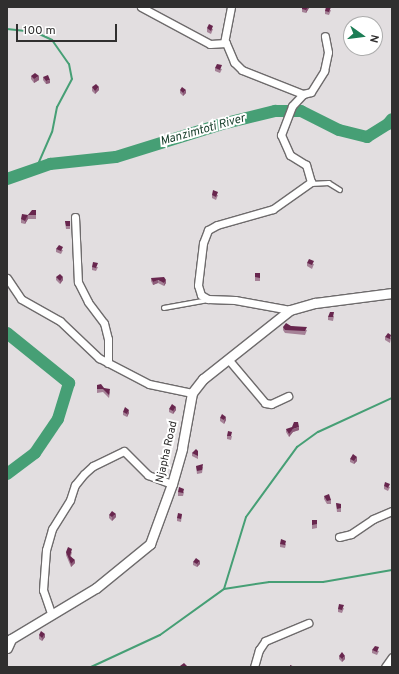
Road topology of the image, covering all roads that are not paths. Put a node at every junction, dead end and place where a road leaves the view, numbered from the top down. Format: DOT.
graph roads {
  1 [pos="141,7"];
  2 [pos="231,7"];
  3 [pos="325,36"];
  4 [pos="224,43"];
  5 [pos="303,94"];
  6 [pos="304,186"];
  7 [pos="340,190"];
  8 [pos="75,217"];
  9 [pos="7,278"];
  10 [pos="392,293"];
  11 [pos="212,300"];
  12 [pos="164,308"];
  13 [pos="290,310"];
  14 [pos="228,359"];
  15 [pos="108,363"];
  16 [pos="192,393"];
  17 [pos="288,396"];
  18 [pos="172,484"];
  19 [pos="392,511"];
  20 [pos="339,537"];
  21 [pos="51,613"];
  22 [pos="308,623"];
  23 [pos="9,639"];
  24 [pos="7,648"];
  25 [pos="392,658"];
  26 [pos="254,667"];
  27 [pos="385,667"];
  1 -- 4 [label="street"];
  2 -- 4 [label="street"];
  3 -- 5 [label="street"];
  4 -- 5 [label="street"];
  5 -- 6 [label="street"];
  6 -- 7 [label="lane"];
  6 -- 11 [label="street"];
  8 -- 15 [label="street"];
  9 -- 15 [label="street"];
  10 -- 13 [label="street"];
  11 -- 12 [label="lane"];
  11 -- 13 [label="street"];
  13 -- 14 [label="street"];
  14 -- 16 [label="street"];
  14 -- 17 [label="street"];
  15 -- 16 [label="street"];
  16 -- 18 [label="street, Njapha Road"];
  18 -- 21 [label="street, Njapha Road"];
  18 -- 21 [label="street"];
  19 -- 20 [label="street"];
  21 -- 23 [label="street, Njapha Road"];
  22 -- 26 [label="street"];
  23 -- 24 [label="street, Njapha Road"];
  25 -- 27 [label="street"];
}
